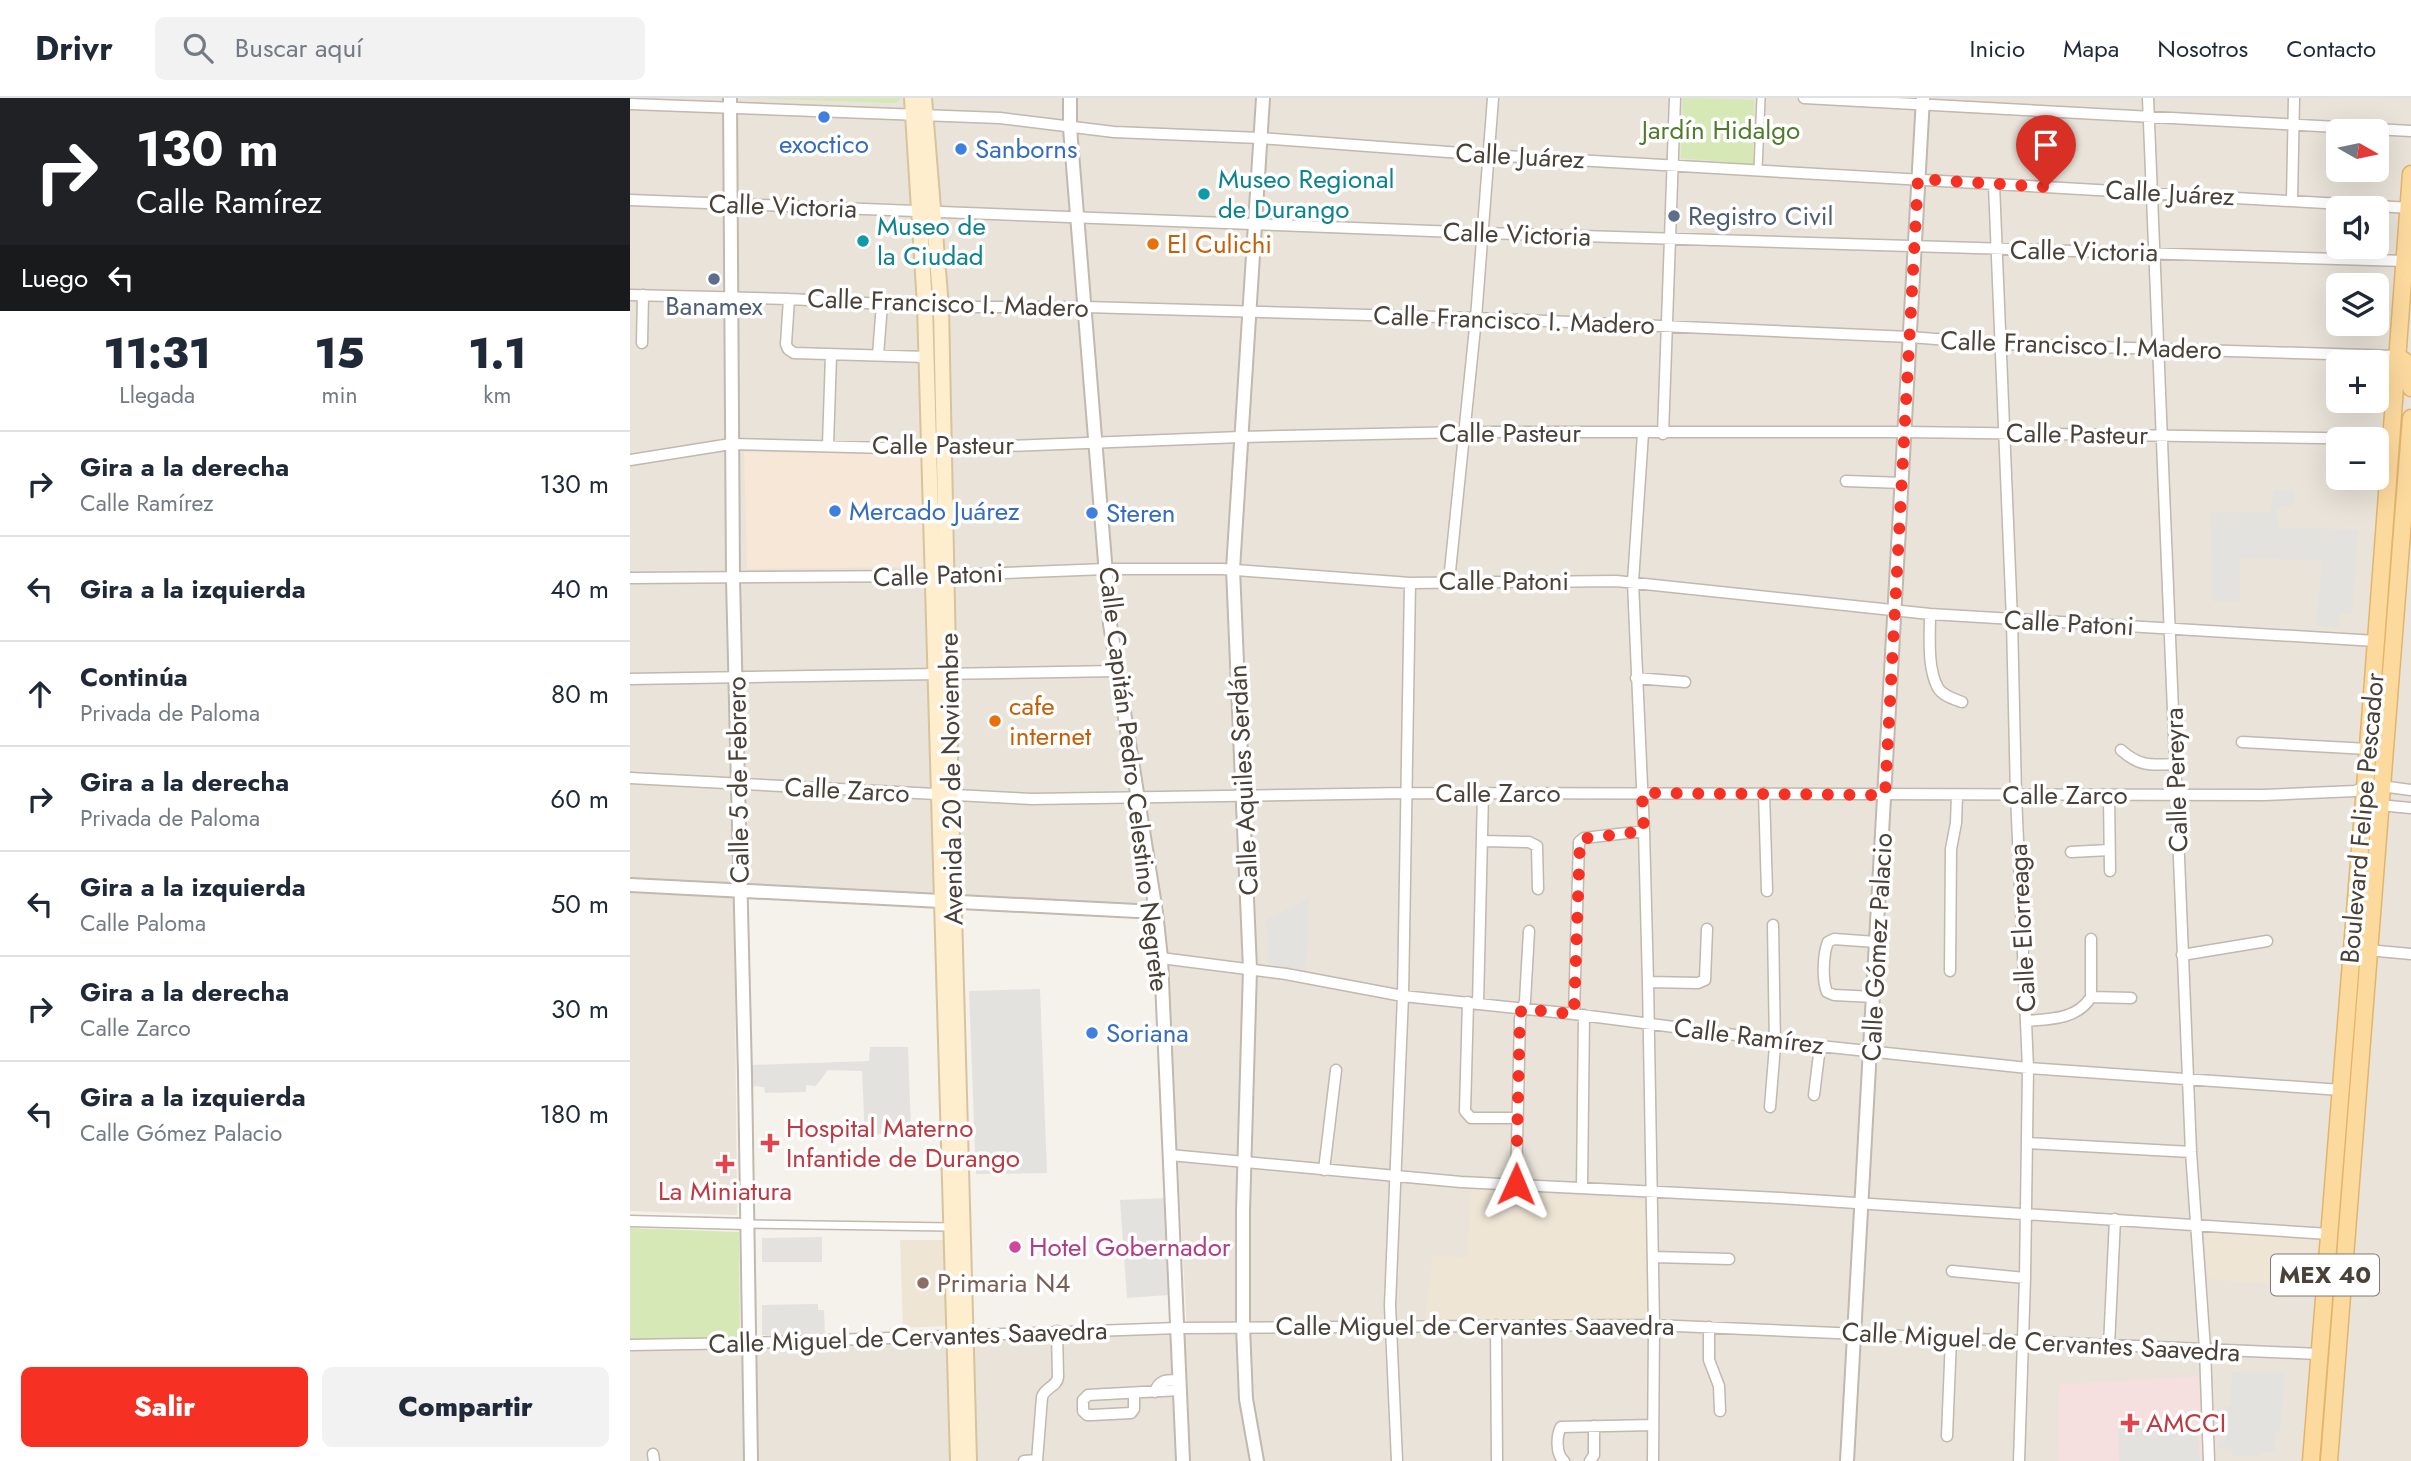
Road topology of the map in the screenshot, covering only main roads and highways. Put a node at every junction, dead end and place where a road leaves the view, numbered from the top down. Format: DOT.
graph roads {
  1 [pos="912,98"];
  2 [pos="924,98"];
  3 [pos="919,114"];
  4 [pos="2411,174"];
  5 [pos="2410,208"];
  6 [pos="927,212"];
  7 [pos="2398,356"];
  8 [pos="2411,388"];
  9 [pos="2411,418"];
  10 [pos="936,449"];
  11 [pos="2376,640"];
  12 [pos="2393,657"];
  13 [pos="2389,691"];
  14 [pos="2371,704"];
  15 [pos="2373,786"];
  16 [pos="948,902"];
  17 [pos="2340,1090"];
  18 [pos="2357,1101"];
  19 [pos="960,1335"];
  20 [pos="958,1461"];
  21 [pos="969,1461"];
  22 [pos="2311,1461"];
  23 [pos="2329,1461"];
  1 -- 3 [label="main road, Avenida 20 de Noviembre"];
  2 -- 3 [label="main road, Avenida 20 de Noviembre"];
  3 -- 6 [label="main road, Avenida 20 de Noviembre"];
  4 -- 5 [label="main road, Boulevard Felipe Pescador / MEX 40"];
  5 -- 7 [label="main road, Boulevard Felipe Pescador / MEX 40"];
  6 -- 10 [label="main road, Avenida 20 de Noviembre"];
  6 -- 10 [label="main road, Avenida 20 de Noviembre"];
  7 -- 8 [label="main road"];
  7 -- 11 [label="main road, Boulevard Felipe Pescador / MEX 40"];
  9 -- 12 [label="main road, Boulevard Felipe Pescador / MEX 40"];
  10 -- 16 [label="main road, Avenida 20 de Noviembre"];
  11 -- 12 [label="main road"];
  11 -- 14 [label="main road, Boulevard Felipe Pescador / MEX 40"];
  12 -- 13 [label="main road, Boulevard Felipe Pescador / MEX 40"];
  13 -- 14 [label="main road"];
  13 -- 15 [label="main road, Boulevard Felipe Pescador / MEX 40"];
  14 -- 15 [label="main road, Boulevard Felipe Pescador / MEX 40"];
  15 -- 17 [label="main road, Boulevard Felipe Pescador / MEX 40"];
  15 -- 18 [label="main road, Boulevard Felipe Pescador / MEX 40"];
  16 -- 19 [label="main road, Avenida 20 de Noviembre"];
  16 -- 19 [label="main road, Avenida 20 de Noviembre"];
  17 -- 18 [label="main road"];
  17 -- 22 [label="main road, Boulevard Felipe Pescador / MEX 40"];
  18 -- 23 [label="main road, Boulevard Felipe Pescador / MEX 40"];
  19 -- 20 [label="main road, Avenida 20 de Noviembre"];
  19 -- 21 [label="main road, Avenida 20 de Noviembre"];
}
